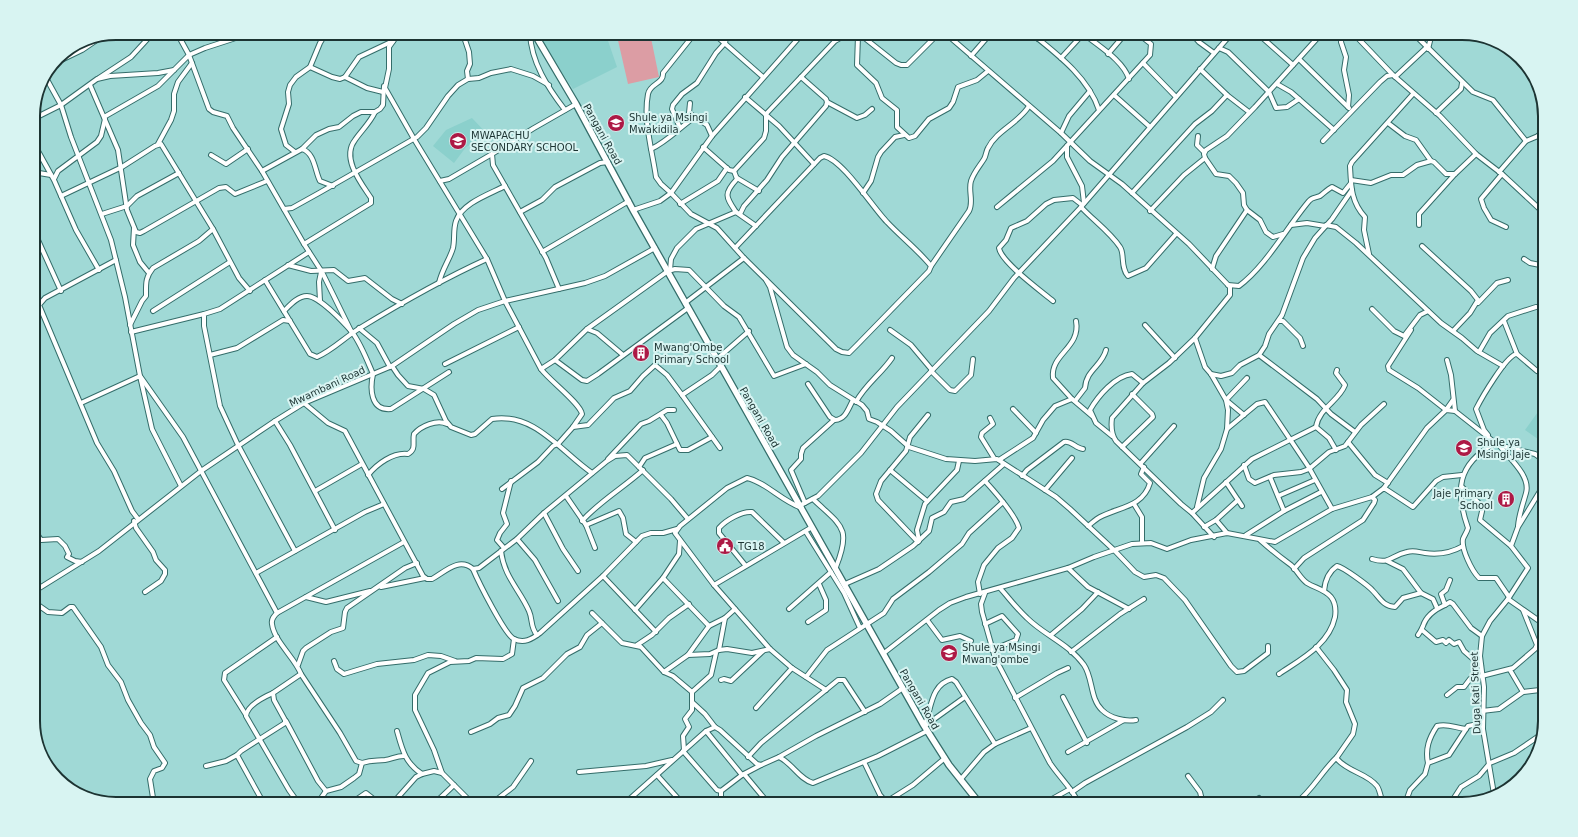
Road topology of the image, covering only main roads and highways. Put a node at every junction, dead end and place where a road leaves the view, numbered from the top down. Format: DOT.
graph roads {
  1 [pos="538,40"];
  2 [pos="975,797"];
  1 -- 2 [label="main road, Pangani Road"];
}
